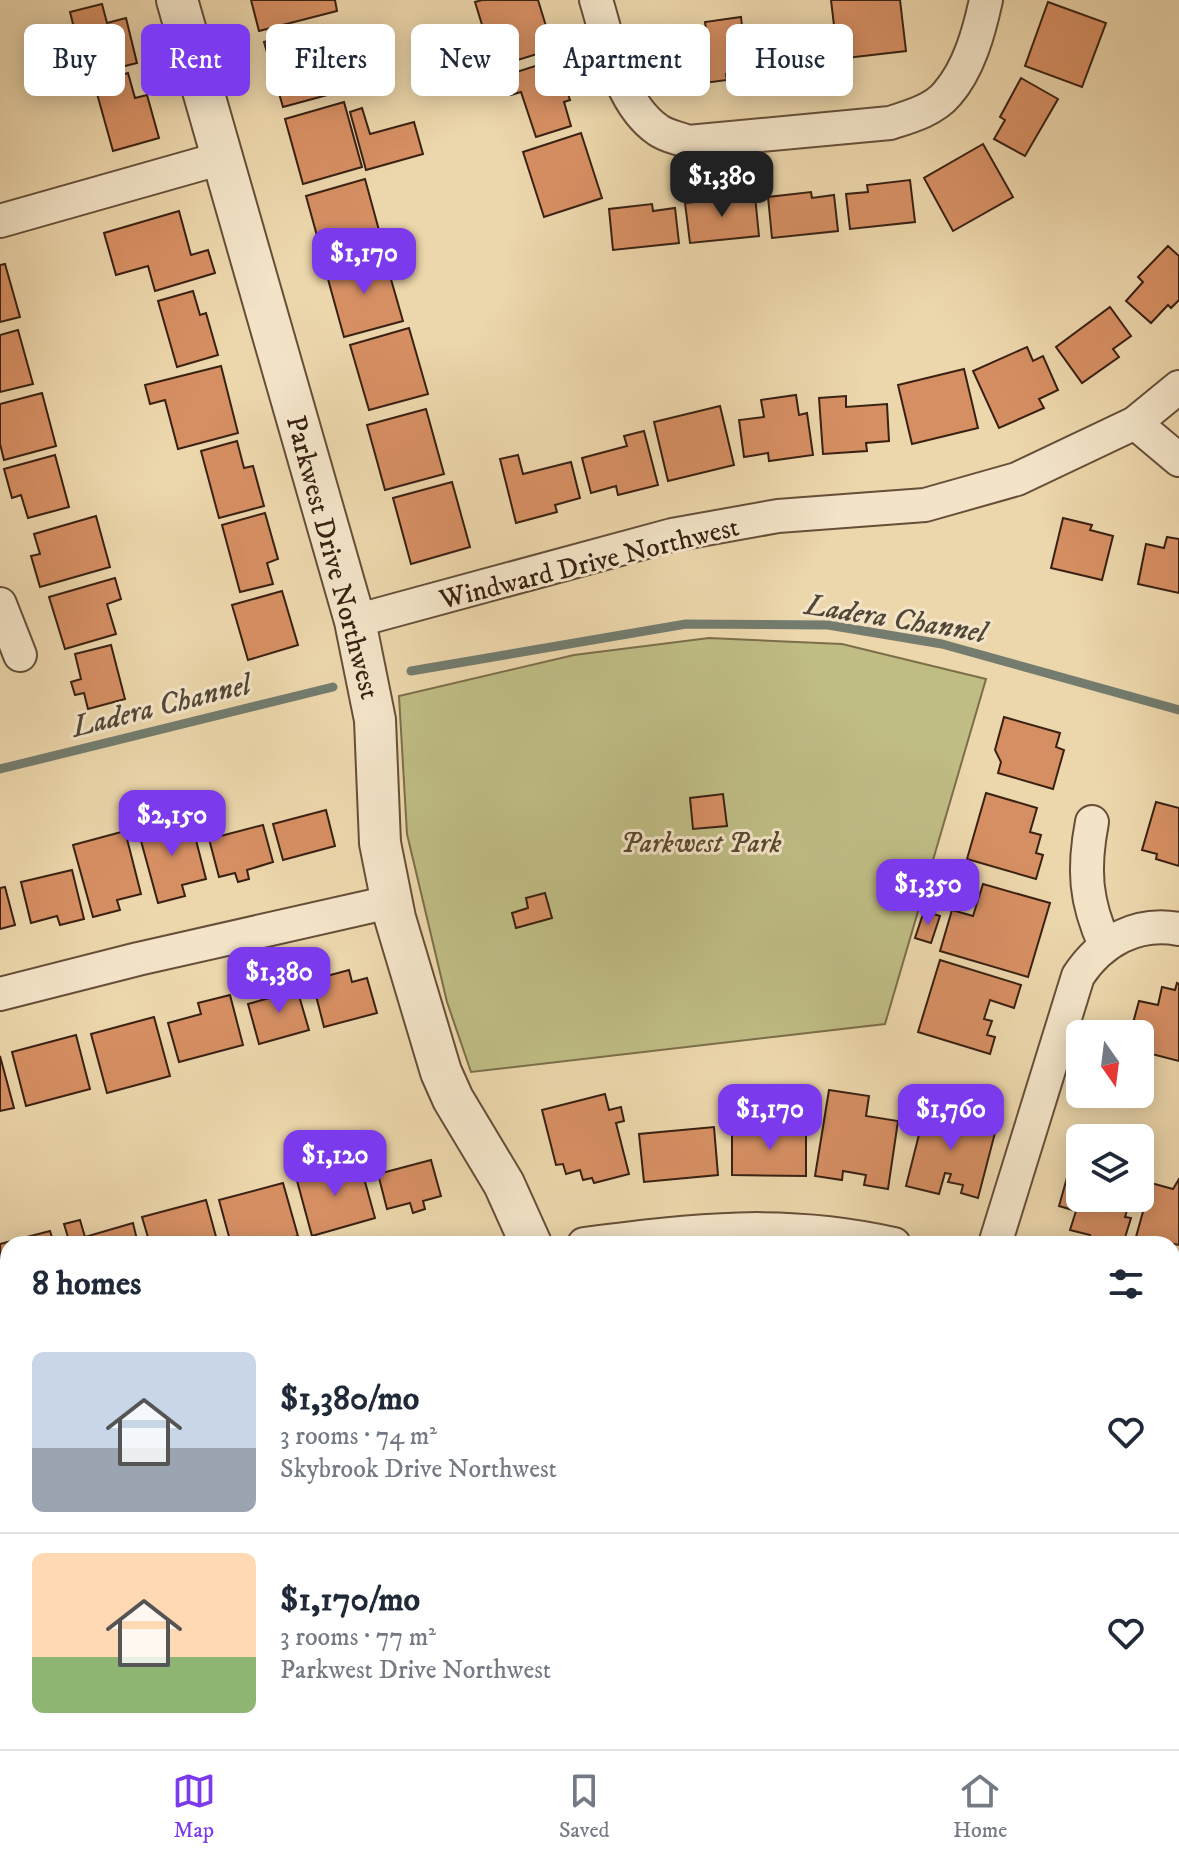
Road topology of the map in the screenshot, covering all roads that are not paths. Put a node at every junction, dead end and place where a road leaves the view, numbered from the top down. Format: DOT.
graph roads {
  1 [pos="177,0"];
  2 [pos="596,0"];
  3 [pos="986,0"];
  4 [pos="222,158"];
  5 [pos="0,221"];
  6 [pos="1179,387"];
  7 [pos="1135,423"];
  8 [pos="1179,460"];
  9 [pos="0,604"];
  10 [pos="355,621"];
  11 [pos="20,655"];
  12 [pos="1092,822"];
  13 [pos="390,902"];
  14 [pos="1179,929"];
  15 [pos="1109,942"];
  16 [pos="0,994"];
  17 [pos="527,1236"];
  18 [pos="646,1236"];
  19 [pos="850,1236"];
  20 [pos="997,1236"];
  1 -- 4 [label="street, Parkwest Drive Northwest"];
  2 -- 3 [label="street"];
  4 -- 5 [label="street"];
  4 -- 10 [label="street, Parkwest Drive Northwest"];
  6 -- 7 [label="street, Windward Drive Northwest"];
  7 -- 8 [label="street"];
  7 -- 10 [label="street, Windward Drive Northwest"];
  9 -- 11 [label="street"];
  10 -- 13 [label="street, Parkwest Drive Northwest"];
  12 -- 15 [label="street"];
  13 -- 16 [label="street"];
  13 -- 17 [label="street, Parkwest Drive Northwest"];
  14 -- 15 [label="street"];
  15 -- 20 [label="street"];
  18 -- 19 [label="street"];
}
